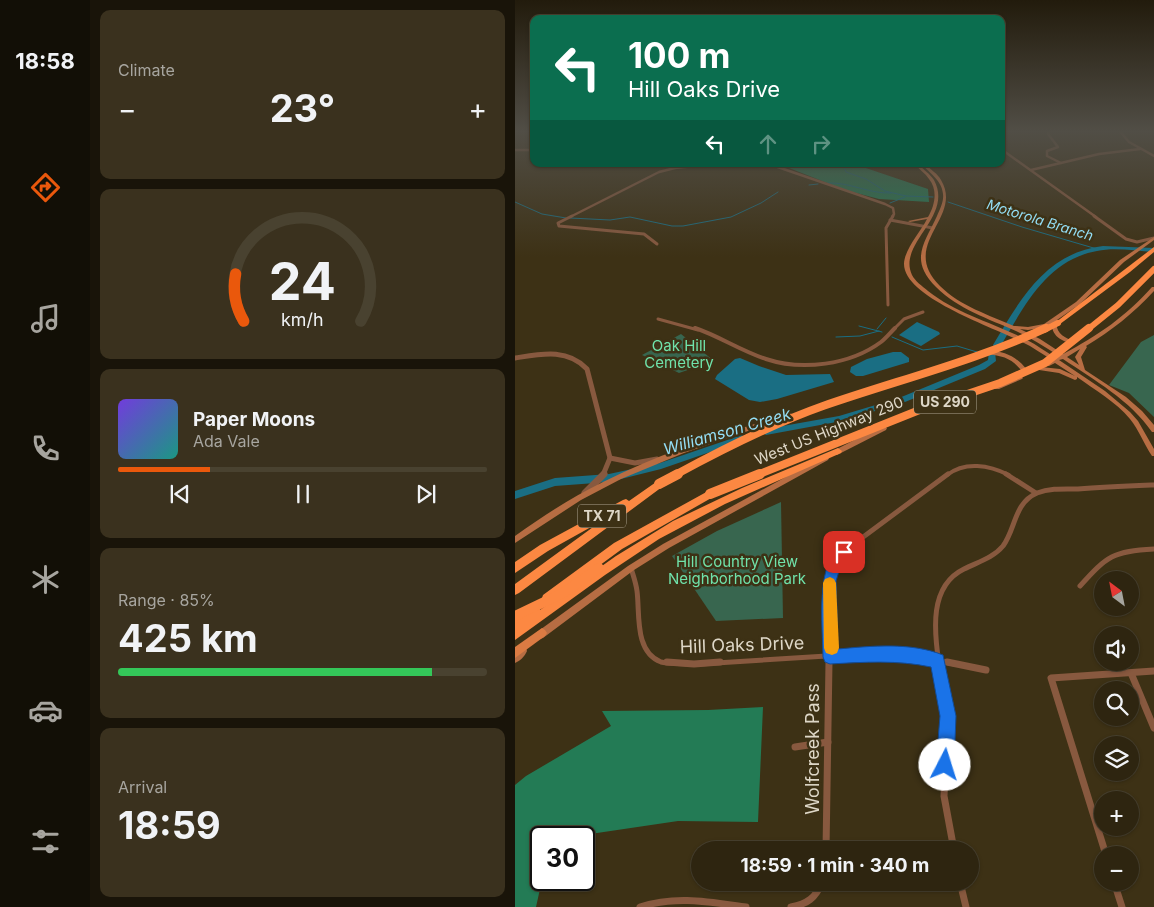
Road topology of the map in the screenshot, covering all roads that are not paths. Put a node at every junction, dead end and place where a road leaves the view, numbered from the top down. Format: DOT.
graph roads {
  1 [pos="658,172"];
  2 [pos="792,172"];
  3 [pos="925,172"];
  4 [pos="933,172"];
  5 [pos="1034,172"];
  6 [pos="936,188"];
  7 [pos="944,188"];
  8 [pos="929,218"];
  9 [pos="891,219"];
  10 [pos="910,221"];
  11 [pos="926,225"];
  12 [pos="934,227"];
  13 [pos="1154,238"];
  14 [pos="657,244"];
  15 [pos="1154,249"];
  16 [pos="1154,269"];
  17 [pos="1154,288"];
  18 [pos="888,305"];
  19 [pos="923,312"];
  20 [pos="658,320"];
  21 [pos="1055,320"];
  22 [pos="1049,323"];
  23 [pos="997,328"];
  24 [pos="1020,330"];
  25 [pos="1028,335"];
  26 [pos="1020,339"];
  27 [pos="1089,343"];
  28 [pos="1003,346"];
  29 [pos="982,354"];
  30 [pos="1063,356"];
  31 [pos="515,358"];
  32 [pos="1056,360"];
  33 [pos="1041,369"];
  34 [pos="1087,374"];
  35 [pos="1020,378"];
  36 [pos="1097,388"];
  37 [pos="1122,397"];
  38 [pos="1111,399"];
  39 [pos="1154,430"];
  40 [pos="838,451"];
  41 [pos="1154,454"];
  42 [pos="664,457"];
  43 [pos="610,458"];
  44 [pos="659,484"];
  45 [pos="1154,485"];
  46 [pos="1036,493"];
  47 [pos="582,496"];
  48 [pos="669,518"];
  49 [pos="515,540"];
  50 [pos="1154,549"];
  51 [pos="515,568"];
  52 [pos="631,568"];
  53 [pos="1080,586"];
  54 [pos="515,590"];
  55 [pos="515,616"];
  56 [pos="515,627"];
  57 [pos="542,633"];
  58 [pos="515,635"];
  59 [pos="515,652"];
  60 [pos="830,657"];
  61 [pos="515,659"];
  62 [pos="937,660"];
  63 [pos="986,670"];
  64 [pos="1154,671"];
  65 [pos="1131,673"];
  66 [pos="1154,728"];
  67 [pos="828,742"];
  68 [pos="795,747"];
  69 [pos="826,841"];
  70 [pos="952,841"];
  71 [pos="1103,846"];
  72 [pos="818,891"];
  73 [pos="963,891"];
  74 [pos="1117,891"];
  75 [pos="640,907"];
  76 [pos="746,907"];
  77 [pos="791,907"];
  78 [pos="966,907"];
  79 [pos="1122,907"];
  1 -- 14 [label="street"];
  2 -- 9 [label="street"];
  3 -- 6 [label="main road"];
  4 -- 7 [label="main road"];
  5 -- 13 [label="street"];
  6 -- 7 [label="main road"];
  6 -- 8 [label="main road"];
  7 -- 12 [label="main road"];
  8 -- 10 [label="main road"];
  8 -- 11 [label="main road"];
  9 -- 10 [label="street"];
  9 -- 11 [label="street"];
  9 -- 18 [label="street"];
  10 -- 11 [label="street"];
  11 -- 12 [label="street"];
  11 -- 23 [label="main road"];
  12 -- 24 [label="main road"];
  13 -- 21 [label="main road"];
  15 -- 44 [label="highway, West US Highway 290 / US 290, bridge"];
  16 -- 48 [label="highway, West US Highway 290 / US 290, bridge"];
  17 -- 27 [label="main road, West US Highway 290"];
  19 -- 20 [label="street"];
  21 -- 22 [label="main road"];
  21 -- 27 [label="main road"];
  22 -- 24 [label="main road"];
  22 -- 25 [label="main road"];
  23 -- 26 [label="main road"];
  23 -- 28 [label="main road"];
  24 -- 25 [label="main road"];
  25 -- 26 [label="main road"];
  25 -- 30 [label="main road"];
  26 -- 28 [label="main road"];
  26 -- 32 [label="main road"];
  27 -- 30 [label="main road, West US Highway 290"];
  27 -- 34 [label="main road"];
  28 -- 29 [label="main road"];
  29 -- 35 [label="main road"];
  29 -- 42 [label="main road, bridge"];
  30 -- 32 [label="main road, West US Highway 290"];
  30 -- 34 [label="main road"];
  31 -- 43 [label="street"];
  32 -- 33 [label="main road, West US Highway 290"];
  32 -- 36 [label="main road"];
  33 -- 35 [label="main road, West US Highway 290"];
  33 -- 36 [label="main road"];
  34 -- 37 [label="main road"];
  35 -- 40 [label="main road, West US Highway 290"];
  36 -- 38 [label="main road"];
  37 -- 38 [label="main road"];
  37 -- 39 [label="main road"];
  38 -- 41 [label="main road"];
  40 -- 52 [label="main road, West US Highway 290"];
  40 -- 58 [label="highway"];
  42 -- 43 [label="street"];
  42 -- 47 [label="main road"];
  43 -- 47 [label="street"];
  44 -- 51 [label="highway, TX 71"];
  44 -- 54 [label="highway, West US Highway 290 / US 290"];
  45 -- 46 [label="street"];
  46 -- 60 [label="street, Wolfcreek Pass"];
  46 -- 62 [label="street"];
  47 -- 49 [label="main road"];
  48 -- 55 [label="highway, TX 71, bridge"];
  48 -- 56 [label="highway, West US Highway 290 / US 290"];
  50 -- 53 [label="street"];
  52 -- 57 [label="main road, West US Highway 290"];
  52 -- 60 [label="street, Hill Oaks Drive"];
  57 -- 59 [label="main road"];
  57 -- 61 [label="main road, West US Highway 290"];
  60 -- 62 [label="street, Hill Oaks Drive"];
  60 -- 67 [label="street, Wolfcreek Pass"];
  62 -- 63 [label="street, Hill Oaks Drive"];
  62 -- 70 [label="street"];
  64 -- 65 [label="street"];
  65 -- 66 [label="street"];
  65 -- 71 [label="street"];
  67 -- 68 [label="street"];
  67 -- 69 [label="street, Wolfcreek Pass"];
  72 -- 77 [label="street"];
  73 -- 78 [label="street"];
  74 -- 79 [label="street"];
  75 -- 76 [label="street"];
}
